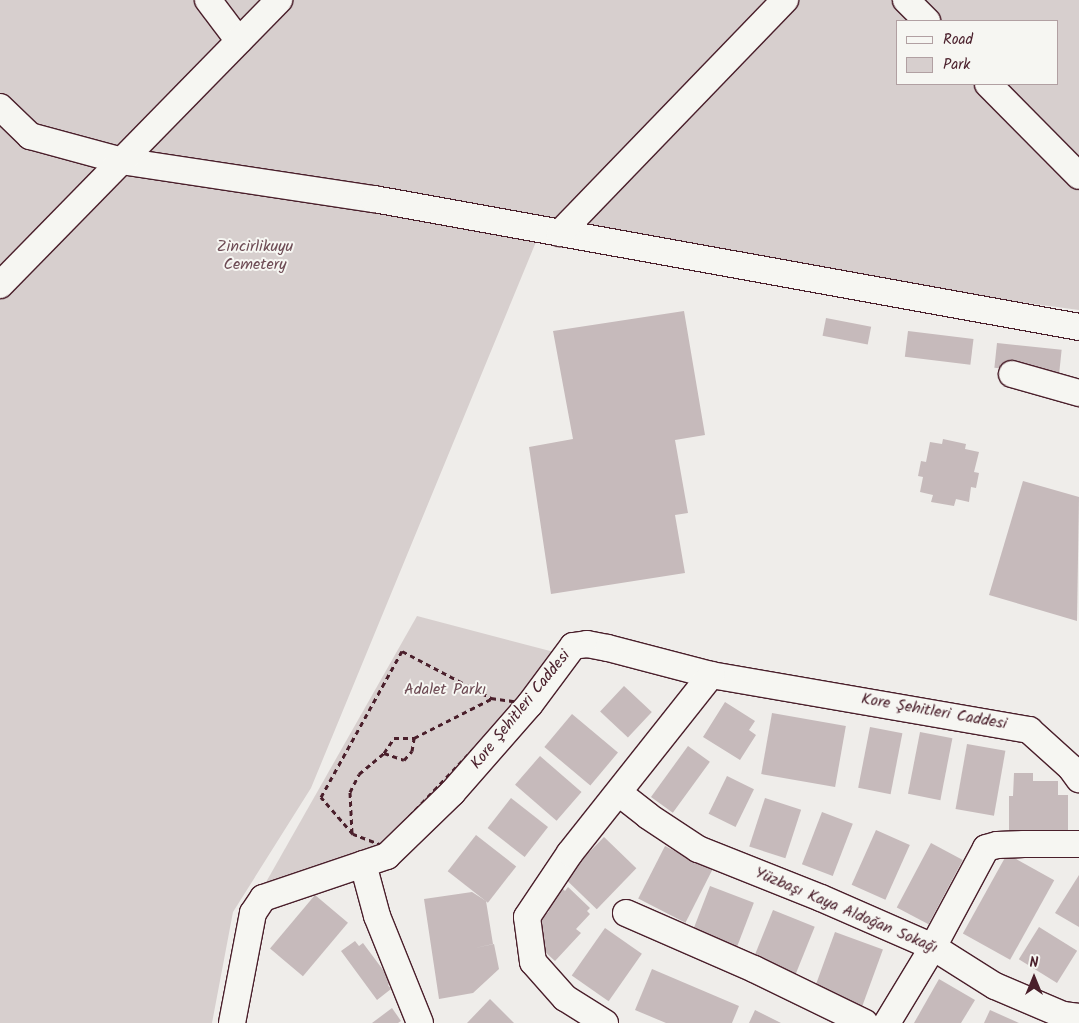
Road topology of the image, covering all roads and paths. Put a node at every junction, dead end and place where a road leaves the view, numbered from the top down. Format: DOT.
graph roads {
  1 [pos="208,0"];
  2 [pos="279,0"];
  3 [pos="785,0"];
  4 [pos="906,0"];
  5 [pos="926,20"];
  6 [pos="239,41"];
  7 [pos="989,85"];
  8 [pos="0,107"];
  9 [pos="122,161"];
  10 [pos="1079,176"];
  11 [pos="560,233"];
  12 [pos="0,285"];
  13 [pos="1079,327"];
  14 [pos="1012,374"];
  15 [pos="1079,392"];
  16 [pos="710,675"];
  17 [pos="491,698"];
  18 [pos="414,738"];
  19 [pos="384,753"];
  20 [pos="1079,779"];
  21 [pos="619,793"];
  22 [pos="352,834"];
  23 [pos="1079,844"];
  24 [pos="363,864"];
  25 [pos="626,913"];
  26 [pos="933,948"];
  27 [pos="1079,1017"];
  28 [pos="232,1023"];
  29 [pos="420,1023"];
  30 [pos="605,1023"];
  31 [pos="865,1023"];
  32 [pos="887,1023"];
  1 -- 6 [label="street"];
  2 -- 6 [label="street"];
  3 -- 11 [label="street"];
  4 -- 5 [label="street"];
  6 -- 9 [label="street"];
  7 -- 10 [label="street"];
  8 -- 9 [label="street"];
  9 -- 11 [label="street"];
  9 -- 12 [label="street"];
  11 -- 13 [label="street"];
  14 -- 15 [label="street"];
  16 -- 20 [label="street, Kore Şehitleri Caddesi"];
  16 -- 21 [label="street"];
  16 -- 24 [label="street, Kore Şehitleri Caddesi"];
  17 -- 18 [label="path"];
  17 -- 22 [label="path"];
  17 -- 22 [label="path"];
  18 -- 19 [label="path"];
  18 -- 19 [label="path"];
  19 -- 22 [label="path"];
  21 -- 26 [label="street, Yüzbaşı Kaya Aldoğan Sokağı"];
  21 -- 30 [label="street"];
  23 -- 26 [label="street"];
  24 -- 28 [label="street"];
  24 -- 29 [label="street"];
  25 -- 31 [label="street"];
  26 -- 27 [label="street, Yüzbaşı Kaya Aldoğan Sokağı"];
  26 -- 32 [label="street"];
}
